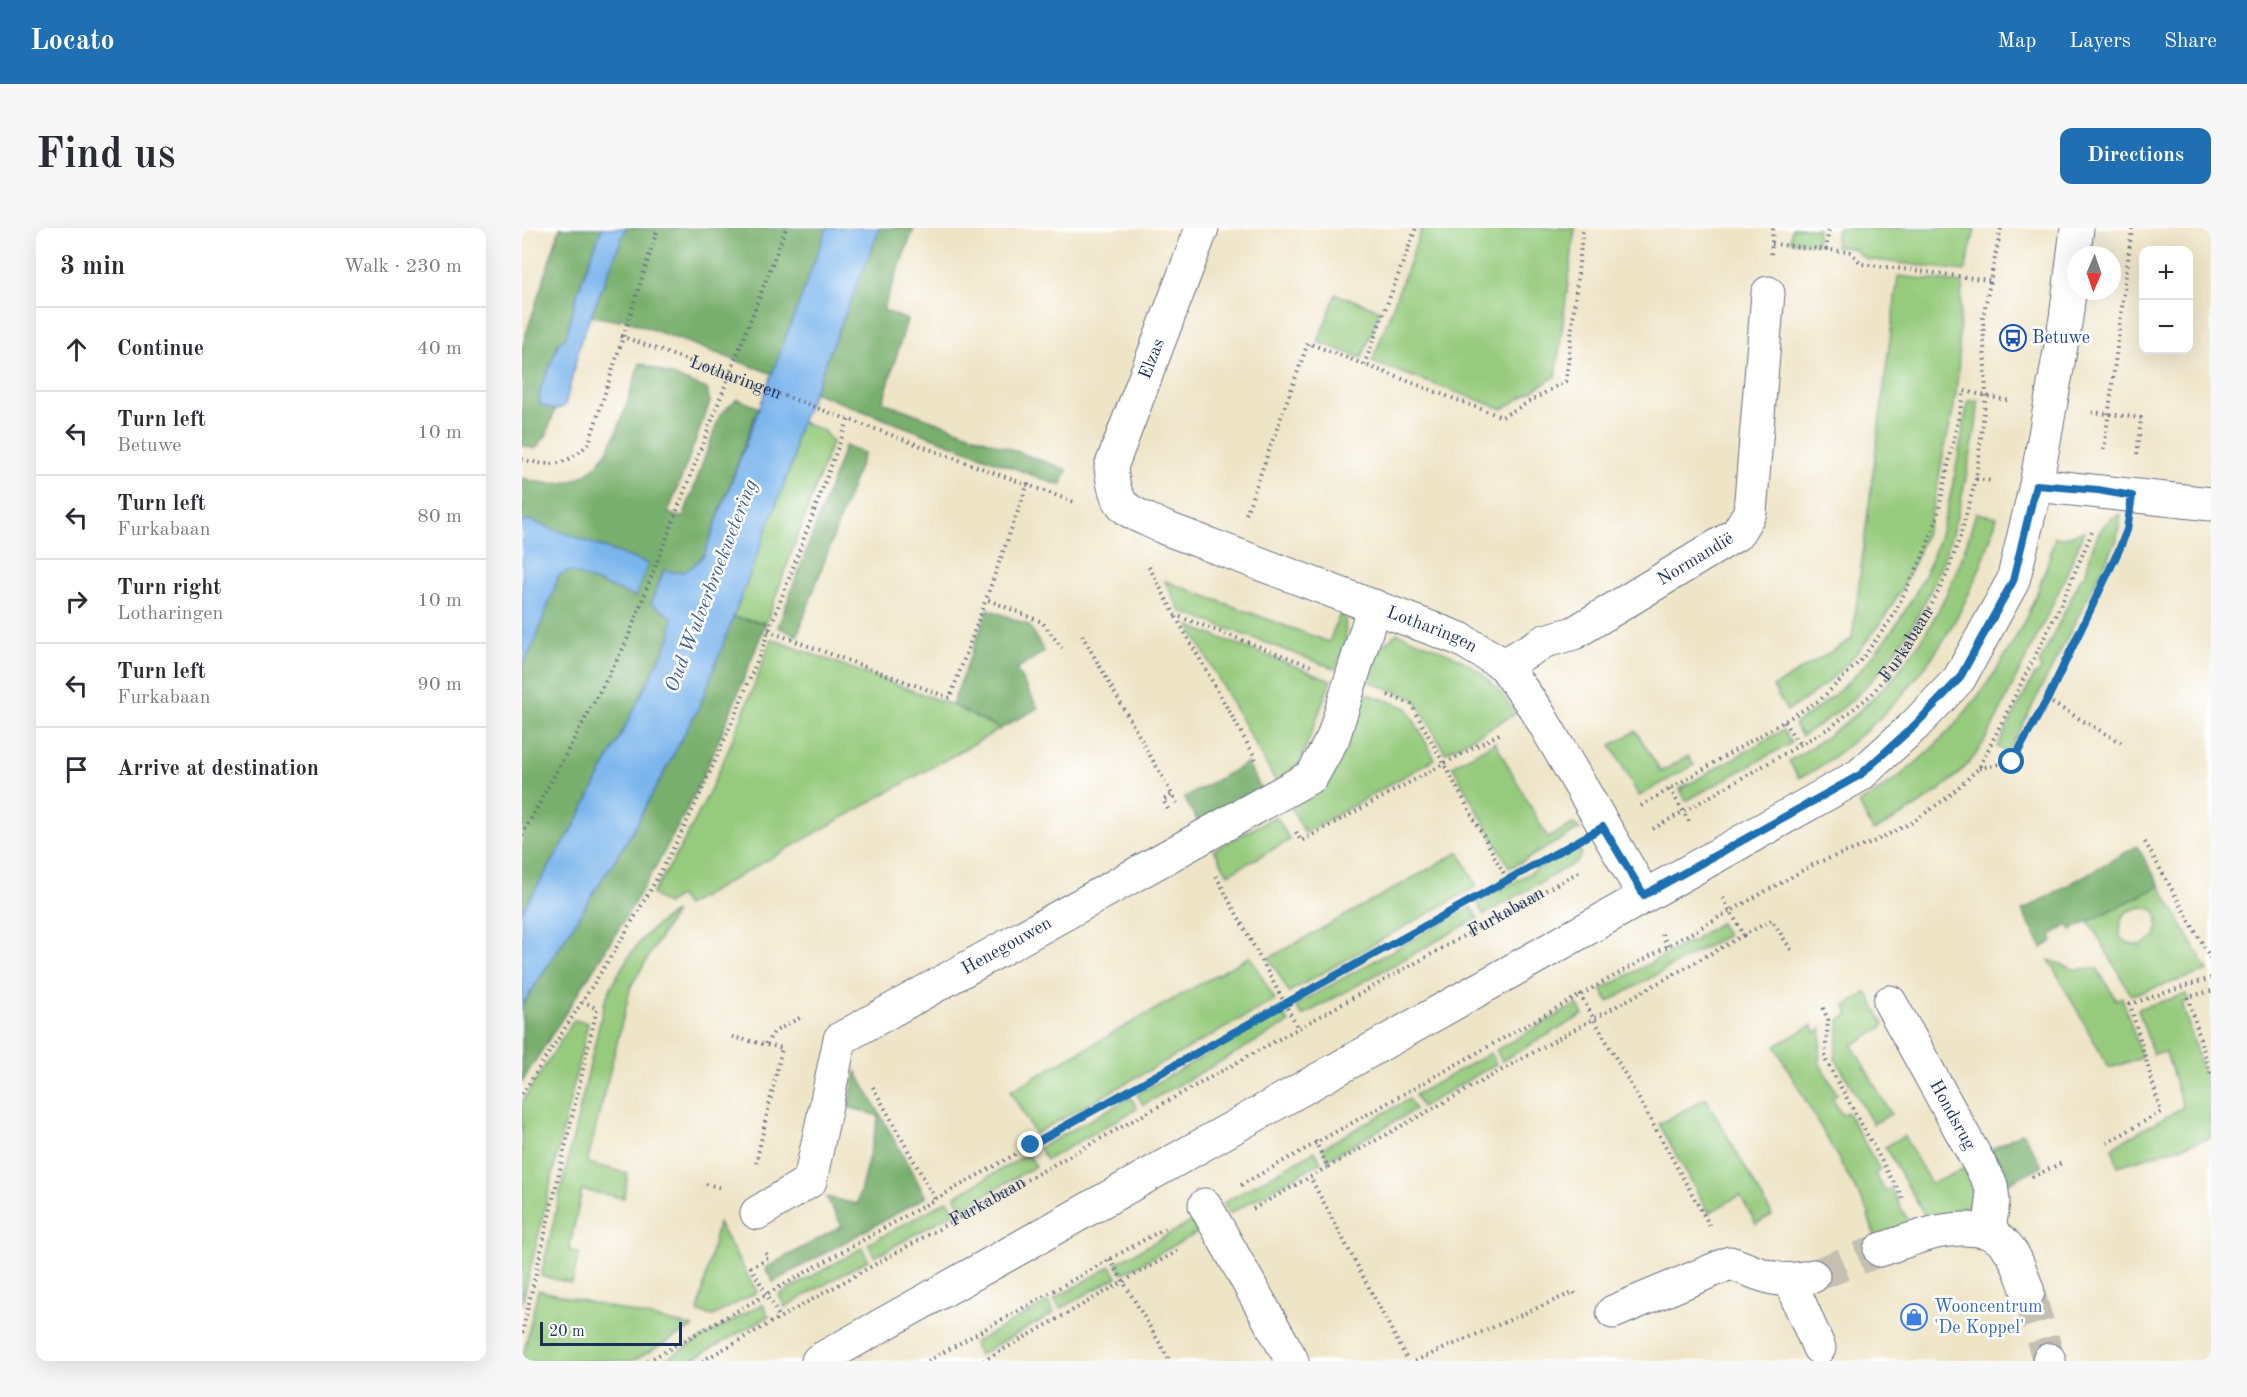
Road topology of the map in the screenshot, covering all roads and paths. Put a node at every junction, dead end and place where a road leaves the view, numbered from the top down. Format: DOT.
graph roads {
  1 [pos="658,228"];
  2 [pos="786,228"];
  3 [pos="1202,228"];
  4 [pos="1416,228"];
  5 [pos="1583,228"];
  6 [pos="1829,228"];
  7 [pos="2001,228"];
  8 [pos="2078,228"];
  9 [pos="2132,228"];
  10 [pos="1772,244"];
  11 [pos="1826,250"];
  12 [pos="1990,280"];
  13 [pos="1768,293"];
  14 [pos="621,336"];
  15 [pos="1364,365"];
  16 [pos="730,378"];
  17 [pos="1964,391"];
  18 [pos="2109,414"];
  19 [pos="849,418"];
  20 [pos="2141,418"];
  21 [pos="522,459"];
  22 [pos="1028,483"];
  23 [pos="2036,485"];
  24 [pos="1113,492"];
  25 [pos="2132,496"];
  26 [pos="2211,504"];
  27 [pos="1231,554"];
  28 [pos="986,599"];
  29 [pos="1374,606"];
  30 [pos="1175,615"];
  31 [pos="768,631"];
  32 [pos="1082,635"];
  33 [pos="1062,648"];
  34 [pos="1504,665"];
  35 [pos="2047,700"];
  36 [pos="1537,711"];
  37 [pos="1784,722"];
  38 [pos="1800,745"];
  39 [pos="2125,745"];
  40 [pos="1979,768"];
  41 [pos="1173,796"];
  42 [pos="1277,797"];
  43 [pos="522,835"];
  44 [pos="1610,839"];
  45 [pos="1199,840"];
  46 [pos="2145,842"];
  47 [pos="1644,895"];
  48 [pos="1772,920"];
  49 [pos="1744,934"];
  50 [pos="1793,953"];
  51 [pos="2211,959"];
  52 [pos="2211,978"];
  53 [pos="2211,991"];
  54 [pos="1580,994"];
  55 [pos="583,1001"];
  56 [pos="1890,1002"];
  57 [pos="1284,1003"];
  58 [pos="1823,1008"];
  59 [pos="1594,1019"];
  60 [pos="1298,1028"];
  61 [pos="732,1036"];
  62 [pos="837,1055"];
  63 [pos="2211,1076"];
  64 [pos="522,1094"];
  65 [pos="1315,1141"];
  66 [pos="2107,1143"];
  67 [pos="1328,1167"];
  68 [pos="755,1168"];
  69 [pos="1310,1177"];
  70 [pos="706,1184"];
  71 [pos="725,1189"];
  72 [pos="935,1199"];
  73 [pos="757,1213"];
  74 [pos="1212,1217"];
  75 [pos="1989,1232"];
  76 [pos="1923,1235"];
  77 [pos="1880,1250"];
  78 [pos="1110,1259"];
  79 [pos="1730,1263"];
  80 [pos="1123,1282"];
  81 [pos="2028,1292"];
  82 [pos="766,1293"];
  83 [pos="1613,1312"];
  84 [pos="780,1318"];
  85 [pos="522,1333"];
  86 [pos="1819,1348"];
  87 [pos="1291,1359"];
  88 [pos="648,1361"];
  89 [pos="702,1361"];
  90 [pos="818,1361"];
  91 [pos="983,1361"];
  92 [pos="1170,1361"];
  93 [pos="1408,1361"];
  94 [pos="1415,1361"];
  1 -- 14 [label="path"];
  2 -- 16 [label="path"];
  3 -- 24 [label="street, Elzas"];
  4 -- 15 [label="path"];
  5 -- 15 [label="path"];
  6 -- 11 [label="path"];
  7 -- 12 [label="path, Furkabaan"];
  8 -- 23 [label="street"];
  9 -- 18 [label="path"];
  10 -- 11 [label="path"];
  11 -- 12 [label="path"];
  12 -- 38 [label="path, Furkabaan"];
  13 -- 34 [label="street, Normandië"];
  14 -- 16 [label="path, Lotharingen"];
  14 -- 21 [label="path"];
  15 -- 27 [label="path"];
  16 -- 19 [label="path, Lotharingen"];
  16 -- 43 [label="path"];
  17 -- 37 [label="path, Furkabaan"];
  19 -- 22 [label="path, Lotharingen"];
  19 -- 31 [label="path"];
  20 -- 25 [label="path"];
  22 -- 24 [label="path, Lotharingen"];
  22 -- 28 [label="path"];
  23 -- 25 [label="street"];
  23 -- 47 [label="street"];
  24 -- 27 [label="street, Lotharingen"];
  25 -- 26 [label="street"];
  25 -- 35 [label="path"];
  27 -- 29 [label="street, Lotharingen"];
  28 -- 31 [label="path"];
  28 -- 33 [label="path"];
  29 -- 34 [label="street, Lotharingen"];
  29 -- 42 [label="street, Henegouwen"];
  30 -- 42 [label="path"];
  31 -- 55 [label="path"];
  32 -- 41 [label="path"];
  34 -- 36 [label="street, Lotharingen"];
  35 -- 39 [label="path"];
  35 -- 40 [label="path"];
  36 -- 42 [label="path"];
  36 -- 44 [label="street, Lotharingen"];
  37 -- 38 [label="path"];
  37 -- 44 [label="path, Furkabaan"];
  38 -- 44 [label="path, Furkabaan"];
  42 -- 45 [label="street, Henegouwen"];
  44 -- 47 [label="street, Lotharingen"];
  44 -- 57 [label="path, Furkabaan"];
  44 -- 60 [label="path, Furkabaan"];
  45 -- 57 [label="path"];
  45 -- 62 [label="street, Henegouwen"];
  46 -- 51 [label="path"];
  47 -- 90 [label="street"];
  48 -- 50 [label="path"];
  49 -- 59 [label="path"];
  52 -- 66 [label="path"];
  53 -- 63 [label="path"];
  54 -- 59 [label="path"];
  55 -- 64 [label="path"];
  55 -- 85 [label="path"];
  56 -- 75 [label="street, Hondsrug"];
  57 -- 60 [label="path"];
  57 -- 72 [label="path, Furkabaan"];
  58 -- 76 [label="path"];
  59 -- 67 [label="path"];
  59 -- 79 [label="path"];
  60 -- 84 [label="path, Furkabaan"];
  61 -- 68 [label="path"];
  62 -- 72 [label="path"];
  62 -- 73 [label="street, Henegouwen"];
  65 -- 67 [label="path"];
  67 -- 69 [label="path"];
  69 -- 74 [label="path"];
  69 -- 93 [label="path"];
  70 -- 71 [label="path"];
  72 -- 82 [label="path, Furkabaan"];
  73 -- 82 [label="path"];
  74 -- 80 [label="path"];
  74 -- 87 [label="street"];
  75 -- 76 [label="street"];
  75 -- 81 [label="street"];
  76 -- 77 [label="street"];
  78 -- 80 [label="path"];
  79 -- 83 [label="street"];
  79 -- 86 [label="street"];
  80 -- 91 [label="path"];
  80 -- 92 [label="path"];
  82 -- 84 [label="path"];
  82 -- 88 [label="path, Furkabaan"];
  83 -- 94 [label="path"];
  84 -- 89 [label="path, Furkabaan"];
}
